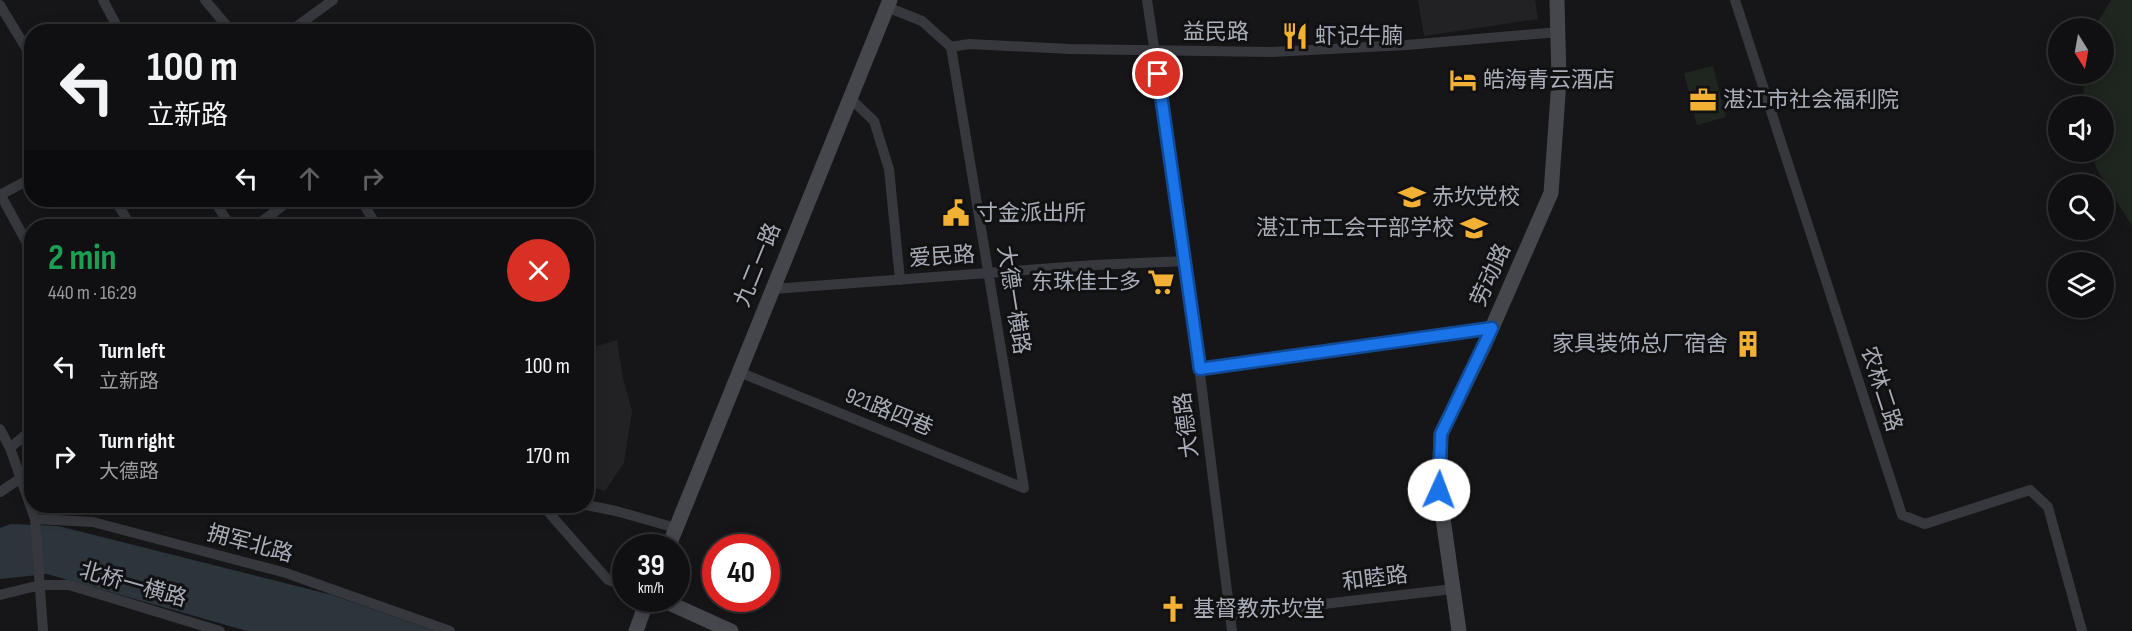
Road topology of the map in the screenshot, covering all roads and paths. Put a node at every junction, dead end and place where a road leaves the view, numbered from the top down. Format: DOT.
graph roads {
  1 [pos="103,0"];
  2 [pos="206,0"];
  3 [pos="333,0"];
  4 [pos="1148,0"];
  5 [pos="1557,0"];
  6 [pos="1735,0"];
  7 [pos="888,3"];
  8 [pos="0,4"];
  9 [pos="116,24"];
  10 [pos="225,24"];
  11 [pos="300,24"];
  12 [pos="1558,32"];
  13 [pos="24,44"];
  14 [pos="951,47"];
  15 [pos="1154,51"];
  16 [pos="850,98"];
  17 [pos="24,182"];
  18 [pos="0,194"];
  19 [pos="281,207"];
  20 [pos="265,219"];
  21 [pos="24,238"];
  22 [pos="1186,261"];
  23 [pos="988,273"];
  24 [pos="900,280"];
  25 [pos="773,289"];
  26 [pos="1492,328"];
  27 [pos="1200,369"];
  28 [pos="739,372"];
  29 [pos="0,429"];
  30 [pos="24,436"];
  31 [pos="10,448"];
  32 [pos="21,478"];
  33 [pos="24,487"];
  34 [pos="1024,488"];
  35 [pos="0,492"];
  36 [pos="594,507"];
  37 [pos="33,513"];
  38 [pos="549,513"];
  39 [pos="35,519"];
  40 [pos="676,528"];
  41 [pos="674,534"];
  42 [pos="612,581"];
  43 [pos="39,585"];
  44 [pos="1453,589"];
  45 [pos="0,595"];
  46 [pos="643,612"];
  47 [pos="689,612"];
  48 [pos="1230,615"];
  49 [pos="43,631"];
  50 [pos="220,631"];
  51 [pos="450,631"];
  52 [pos="636,631"];
  53 [pos="731,631"];
  54 [pos="1232,631"];
  55 [pos="1459,631"];
  56 [pos="2082,631"];
  1 -- 9 [label="street"];
  2 -- 10 [label="street"];
  3 -- 11 [label="street"];
  4 -- 15 [label="street, 大德路"];
  5 -- 12 [label="street, 劳动路"];
  6 -- 56 [label="street, 农林二路"];
  7 -- 14 [label="street"];
  7 -- 16 [label="street, 九二一路"];
  8 -- 13 [label="street"];
  12 -- 15 [label="street, 益民路"];
  12 -- 26 [label="street, 劳动路"];
  14 -- 15 [label="street, 益民路"];
  14 -- 23 [label="street, 大德一横路"];
  15 -- 22 [label="street, 大德路"];
  16 -- 24 [label="street"];
  16 -- 25 [label="street, 九二一路"];
  17 -- 18 [label="street"];
  18 -- 21 [label="street"];
  19 -- 20 [label="street"];
  22 -- 23 [label="street, 爱民路"];
  22 -- 27 [label="street, 大德路"];
  23 -- 24 [label="street, 爱民路"];
  23 -- 34 [label="street, 大德一横路"];
  24 -- 25 [label="street, 爱民路"];
  25 -- 28 [label="street, 九二一路"];
  26 -- 27 [label="street"];
  26 -- 44 [label="street, 劳动路"];
  27 -- 48 [label="street, 大德路"];
  28 -- 34 [label="street, 921路四巷"];
  28 -- 40 [label="street, 九二一路"];
  29 -- 31 [label="street"];
  30 -- 31 [label="street"];
  31 -- 32 [label="street"];
  32 -- 33 [label="street"];
  32 -- 35 [label="street"];
  36 -- 40 [label="street"];
  37 -- 39 [label="street"];
  38 -- 42 [label="street"];
  39 -- 43 [label="street"];
  39 -- 51 [label="street, 拥军北路"];
  40 -- 41 [label="street, 九二一路"];
  43 -- 45 [label="street, 北桥一横路"];
  43 -- 49 [label="street"];
  43 -- 50 [label="street, 北桥一横路"];
  44 -- 48 [label="street, 和睦路"];
  44 -- 55 [label="street, 劳动路"];
  46 -- 52 [label="street"];
  47 -- 53 [label="street"];
  48 -- 54 [label="street, 大德路"];
}
